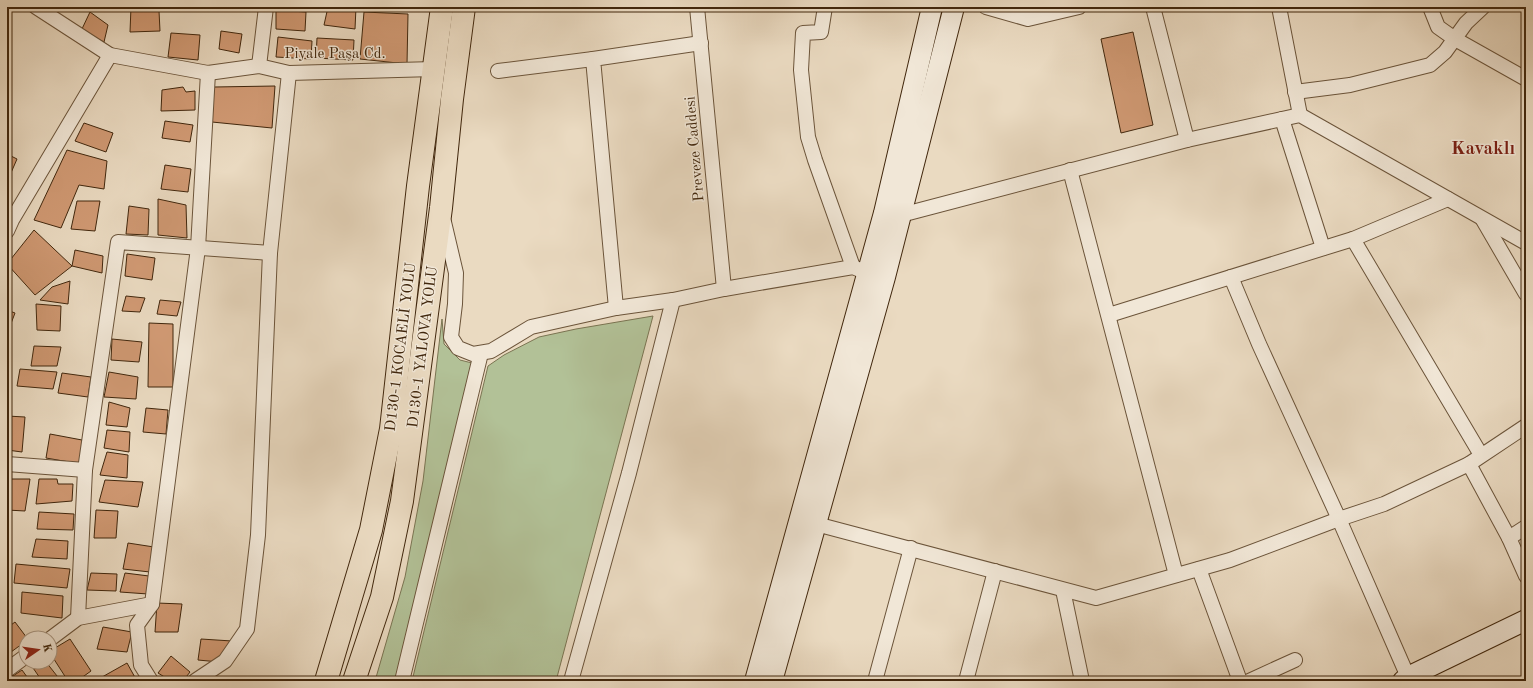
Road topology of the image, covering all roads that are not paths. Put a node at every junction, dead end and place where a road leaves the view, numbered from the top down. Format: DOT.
graph roads {
  1 [pos="36,7"];
  2 [pos="266,7"];
  3 [pos="442,7"];
  4 [pos="698,7"];
  5 [pos="825,7"];
  6 [pos="932,7"];
  7 [pos="954,7"];
  8 [pos="986,7"];
  9 [pos="1079,7"];
  10 [pos="1153,7"];
  11 [pos="1279,7"];
  12 [pos="1430,7"];
  13 [pos="1483,7"];
  14 [pos="472,8"];
  15 [pos="1455,39"];
  16 [pos="701,43"];
  17 [pos="110,55"];
  18 [pos="593,59"];
  19 [pos="259,66"];
  20 [pos="434,69"];
  21 [pos="498,71"];
  22 [pos="289,73"];
  23 [pos="208,74"];
  24 [pos="1526,79"];
  25 [pos="1295,92"];
  26 [pos="1300,115"];
  27 [pos="1282,119"];
  28 [pos="1187,140"];
  29 [pos="1070,170"];
  30 [pos="1448,199"];
  31 [pos="441,208"];
  32 [pos="892,214"];
  33 [pos="1482,218"];
  34 [pos="9,223"];
  35 [pos="1353,239"];
  36 [pos="1526,244"];
  37 [pos="198,248"];
  38 [pos="1323,248"];
  39 [pos="270,253"];
  40 [pos="868,272"];
  41 [pos="1231,277"];
  42 [pos="724,289"];
  43 [pos="1526,294"];
  44 [pos="673,300"];
  45 [pos="616,308"];
  46 [pos="1109,315"];
  47 [pos="481,353"];
  48 [pos="1526,426"];
  49 [pos="1481,455"];
  50 [pos="7,464"];
  51 [pos="1470,464"];
  52 [pos="85,470"];
  53 [pos="1338,519"];
  54 [pos="816,524"];
  55 [pos="1526,527"];
  56 [pos="1509,538"];
  57 [pos="911,548"];
  58 [pos="1199,569"];
  59 [pos="995,571"];
  60 [pos="1176,576"];
  61 [pos="1526,576"];
  62 [pos="1063,590"];
  63 [pos="152,604"];
  64 [pos="78,618"];
  65 [pos="1526,620"];
  66 [pos="58,633"];
  67 [pos="1295,660"];
  68 [pos="18,662"];
  69 [pos="7,670"];
  70 [pos="1405,679"];
  71 [pos="151,681"];
  72 [pos="195,681"];
  73 [pos="326,681"];
  74 [pos="354,681"];
  75 [pos="402,681"];
  76 [pos="571,681"];
  77 [pos="755,681"];
  78 [pos="772,681"];
  79 [pos="875,681"];
  80 [pos="966,681"];
  81 [pos="1082,681"];
  82 [pos="1240,681"];
  83 [pos="1249,681"];
  1 -- 17 [label="street, Piyale Paşa Cd."];
  2 -- 19 [label="street"];
  3 -- 20 [label="highway, D130-1 KOCAELİ YOLU"];
  4 -- 16 [label="street, Preveze Caddesi"];
  5 -- 40 [label="street"];
  6 -- 32 [label="main road"];
  7 -- 32 [label="main road"];
  8 -- 9 [label="street"];
  10 -- 28 [label="street"];
  11 -- 25 [label="street"];
  12 -- 15 [label="street"];
  13 -- 15 [label="street"];
  14 -- 31 [label="highway, D130-1 YALOVA YOLU"];
  15 -- 24 [label="street"];
  15 -- 25 [label="street"];
  16 -- 18 [label="street"];
  16 -- 42 [label="street, Preveze Caddesi"];
  17 -- 23 [label="street, Piyale Paşa Cd."];
  17 -- 34 [label="street"];
  18 -- 21 [label="street"];
  18 -- 45 [label="street"];
  19 -- 22 [label="street, Piyale Paşa Cd."];
  19 -- 23 [label="street, Piyale Paşa Cd."];
  20 -- 22 [label="street, Piyale Paşa Cd."];
  20 -- 73 [label="highway, D130-1 KOCAELİ YOLU"];
  22 -- 39 [label="street"];
  23 -- 37 [label="street"];
  25 -- 26 [label="street"];
  26 -- 27 [label="street"];
  26 -- 30 [label="street"];
  27 -- 28 [label="street"];
  27 -- 38 [label="street"];
  28 -- 29 [label="street"];
  29 -- 32 [label="street"];
  29 -- 46 [label="street"];
  30 -- 33 [label="street"];
  30 -- 35 [label="street"];
  31 -- 47 [label="street"];
  31 -- 74 [label="highway, D130-1 YALOVA YOLU"];
  32 -- 40 [label="main road"];
  33 -- 36 [label="street"];
  33 -- 43 [label="street"];
  35 -- 38 [label="street"];
  35 -- 49 [label="street"];
  37 -- 39 [label="street"];
  37 -- 52 [label="street"];
  37 -- 63 [label="street"];
  38 -- 41 [label="street"];
  39 -- 72 [label="street"];
  40 -- 42 [label="street"];
  40 -- 54 [label="main road"];
  40 -- 77 [label="main road"];
  41 -- 46 [label="street"];
  41 -- 53 [label="street"];
  42 -- 44 [label="street"];
  44 -- 45 [label="street"];
  44 -- 76 [label="street"];
  45 -- 47 [label="street"];
  46 -- 60 [label="street"];
  47 -- 75 [label="street"];
  48 -- 49 [label="street"];
  49 -- 51 [label="street"];
  50 -- 52 [label="street"];
  51 -- 53 [label="street"];
  51 -- 56 [label="street"];
  52 -- 64 [label="street"];
  53 -- 58 [label="street"];
  53 -- 70 [label="street"];
  54 -- 57 [label="street"];
  54 -- 78 [label="main road"];
  55 -- 56 [label="street"];
  56 -- 61 [label="street"];
  57 -- 59 [label="street"];
  57 -- 79 [label="street"];
  58 -- 60 [label="street"];
  58 -- 82 [label="street"];
  59 -- 62 [label="street"];
  59 -- 80 [label="street"];
  60 -- 62 [label="street"];
  62 -- 81 [label="street"];
  63 -- 64 [label="street"];
  63 -- 71 [label="street"];
  64 -- 66 [label="street"];
  65 -- 70 [label="main road"];
  67 -- 83 [label="street"];
  68 -- 69 [label="street"];
}
